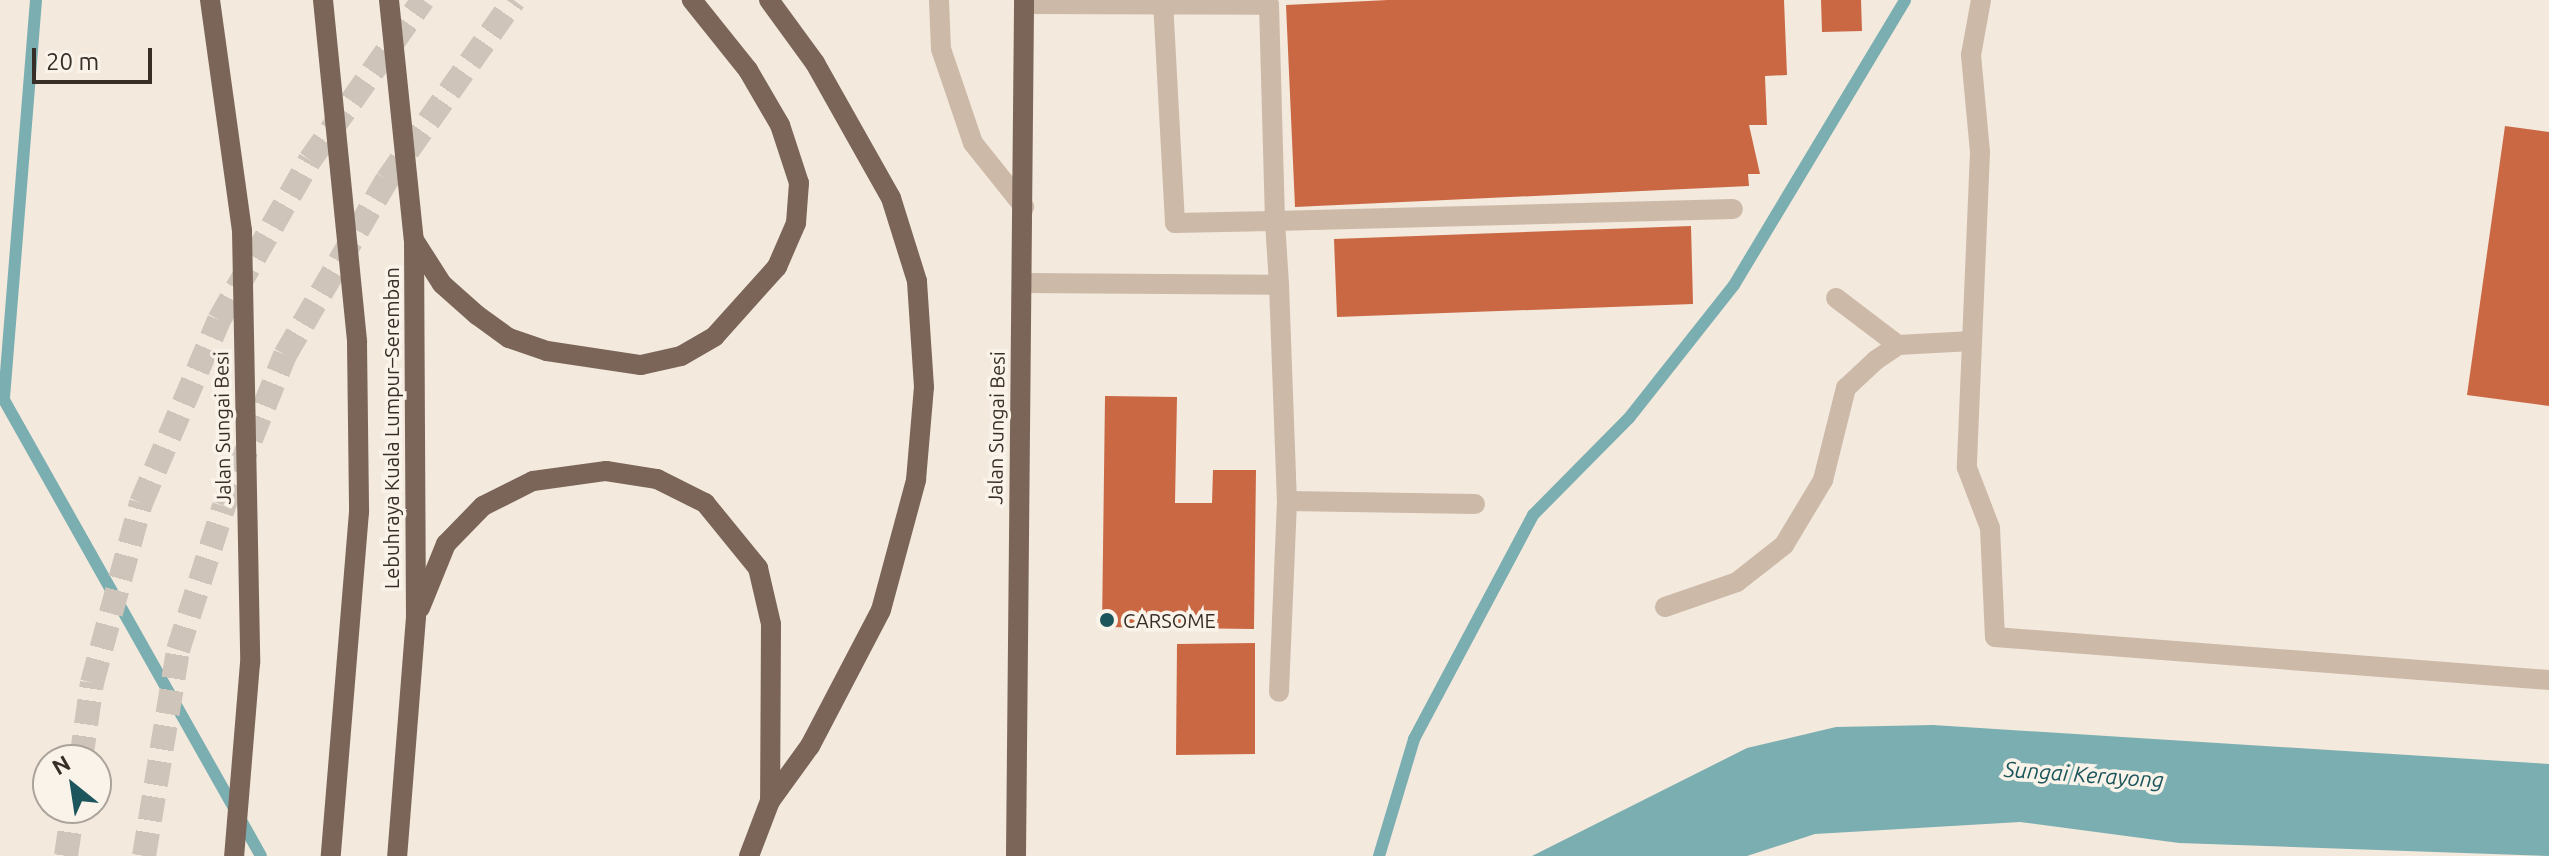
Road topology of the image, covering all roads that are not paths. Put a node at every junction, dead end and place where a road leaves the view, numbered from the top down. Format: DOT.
graph roads {
  1 [pos="210,0"];
  2 [pos="323,0"];
  3 [pos="389,0"];
  4 [pos="692,0"];
  5 [pos="769,0"];
  6 [pos="939,0"];
  7 [pos="1981,0"];
  8 [pos="1024,2"];
  9 [pos="1163,4"];
  10 [pos="1024,207"];
  11 [pos="1733,209"];
  12 [pos="1275,221"];
  13 [pos="414,240"];
  14 [pos="1022,283"];
  15 [pos="1279,285"];
  16 [pos="1836,298"];
  17 [pos="1972,341"];
  18 [pos="1898,345"];
  19 [pos="1287,501"];
  20 [pos="1475,504"];
  21 [pos="1665,607"];
  22 [pos="416,617"];
  23 [pos="2549,680"];
  24 [pos="1279,692"];
  25 [pos="770,801"];
  26 [pos="398,851"];
  27 [pos="234,856"];
  28 [pos="331,856"];
  29 [pos="749,856"];
  30 [pos="1016,856"];
  1 -- 27 [label="main road, Jalan Sungai Besi"];
  2 -- 28 [label="main road"];
  3 -- 13 [label="main road, Lebuhraya Kuala Lumpur–Seremban"];
  4 -- 13 [label="main road"];
  5 -- 25 [label="main road"];
  6 -- 10 [label="lane"];
  7 -- 17 [label="lane"];
  8 -- 9 [label="lane"];
  8 -- 10 [label="main road, Jalan Sungai Besi"];
  9 -- 12 [label="lane"];
  9 -- 12 [label="lane"];
  10 -- 14 [label="main road, Jalan Sungai Besi"];
  11 -- 12 [label="lane"];
  12 -- 15 [label="lane"];
  13 -- 22 [label="main road, Lebuhraya Kuala Lumpur–Seremban"];
  14 -- 15 [label="lane"];
  14 -- 30 [label="main road, Jalan Sungai Besi"];
  15 -- 19 [label="lane"];
  16 -- 18 [label="lane"];
  17 -- 18 [label="lane"];
  17 -- 23 [label="lane"];
  18 -- 21 [label="lane"];
  19 -- 20 [label="lane"];
  19 -- 24 [label="lane"];
  22 -- 25 [label="main road"];
  22 -- 26 [label="main road, Lebuhraya Kuala Lumpur–Seremban"];
  25 -- 29 [label="main road"];
}
